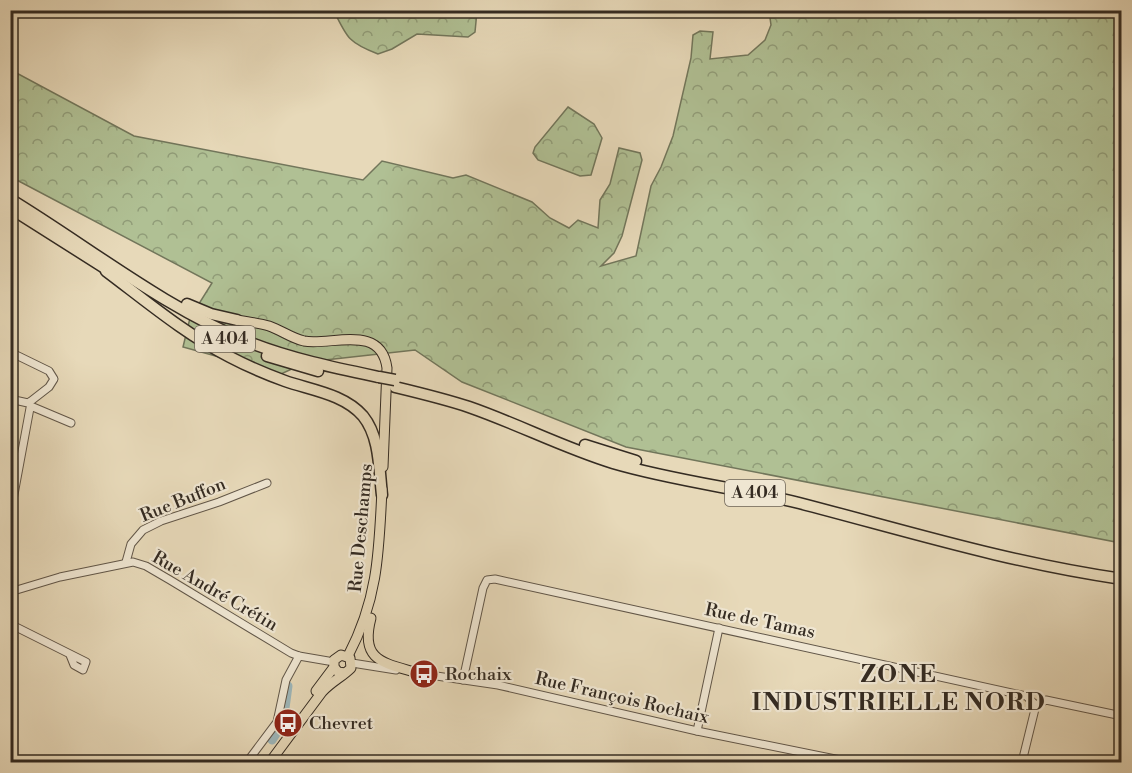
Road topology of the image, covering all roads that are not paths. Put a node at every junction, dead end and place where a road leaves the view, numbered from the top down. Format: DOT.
graph roads {
  1 [pos="10,199"];
  2 [pos="10,208"];
  3 [pos="88,253"];
  4 [pos="237,320"];
  5 [pos="10,352"];
  6 [pos="395,384"];
  7 [pos="10,399"];
  8 [pos="31,405"];
  9 [pos="71,423"];
  10 [pos="267,483"];
  11 [pos="382,495"];
  12 [pos="10,516"];
  13 [pos="380,547"];
  14 [pos="126,562"];
  15 [pos="1122,571"];
  16 [pos="1122,579"];
  17 [pos="10,592"];
  18 [pos="10,624"];
  19 [pos="719,628"];
  20 [pos="70,655"];
  21 [pos="299,656"];
  22 [pos="350,660"];
  23 [pos="334,664"];
  24 [pos="345,673"];
  25 [pos="421,674"];
  26 [pos="463,680"];
  27 [pos="1036,705"];
  28 [pos="1122,716"];
  29 [pos="697,731"];
  30 [pos="247,762"];
  31 [pos="264,762"];
  32 [pos="270,762"];
  33 [pos="850,762"];
  34 [pos="1022,762"];
  1 -- 3 [label="highway, A 404"];
  2 -- 3 [label="highway, A 404"];
  3 -- 4 [label="highway"];
  3 -- 6 [label="highway, A 404"];
  3 -- 11 [label="highway"];
  4 -- 11 [label="main road, Rue Deschamps"];
  5 -- 8 [label="street"];
  6 -- 15 [label="highway, A 404"];
  6 -- 16 [label="highway, A 404"];
  7 -- 8 [label="street"];
  8 -- 9 [label="street"];
  8 -- 12 [label="street"];
  10 -- 14 [label="street, Rue Buffon"];
  11 -- 13 [label="main road, Rue Deschamps"];
  13 -- 22 [label="main road, Rue Deschamps"];
  13 -- 25 [label="main road"];
  14 -- 17 [label="street, Rue André Crétin"];
  14 -- 21 [label="street, Rue André Crétin"];
  18 -- 20 [label="street"];
  19 -- 26 [label="street, Rue de Tamas"];
  19 -- 27 [label="street, Rue de Tamas"];
  19 -- 29 [label="street"];
  21 -- 23 [label="street, Rue André Crétin"];
  21 -- 30 [label="street"];
  22 -- 23 [label="main road"];
  22 -- 24 [label="main road"];
  22 -- 25 [label="street, Rue François Rochaix"];
  23 -- 24 [label="main road"];
  23 -- 31 [label="main road"];
  24 -- 32 [label="main road"];
  25 -- 26 [label="street, Rue François Rochaix"];
  26 -- 29 [label="street, Rue François Rochaix"];
  27 -- 28 [label="street, Rue de Tamas"];
  27 -- 34 [label="street"];
  29 -- 33 [label="street, Rue François Rochaix"];
}
